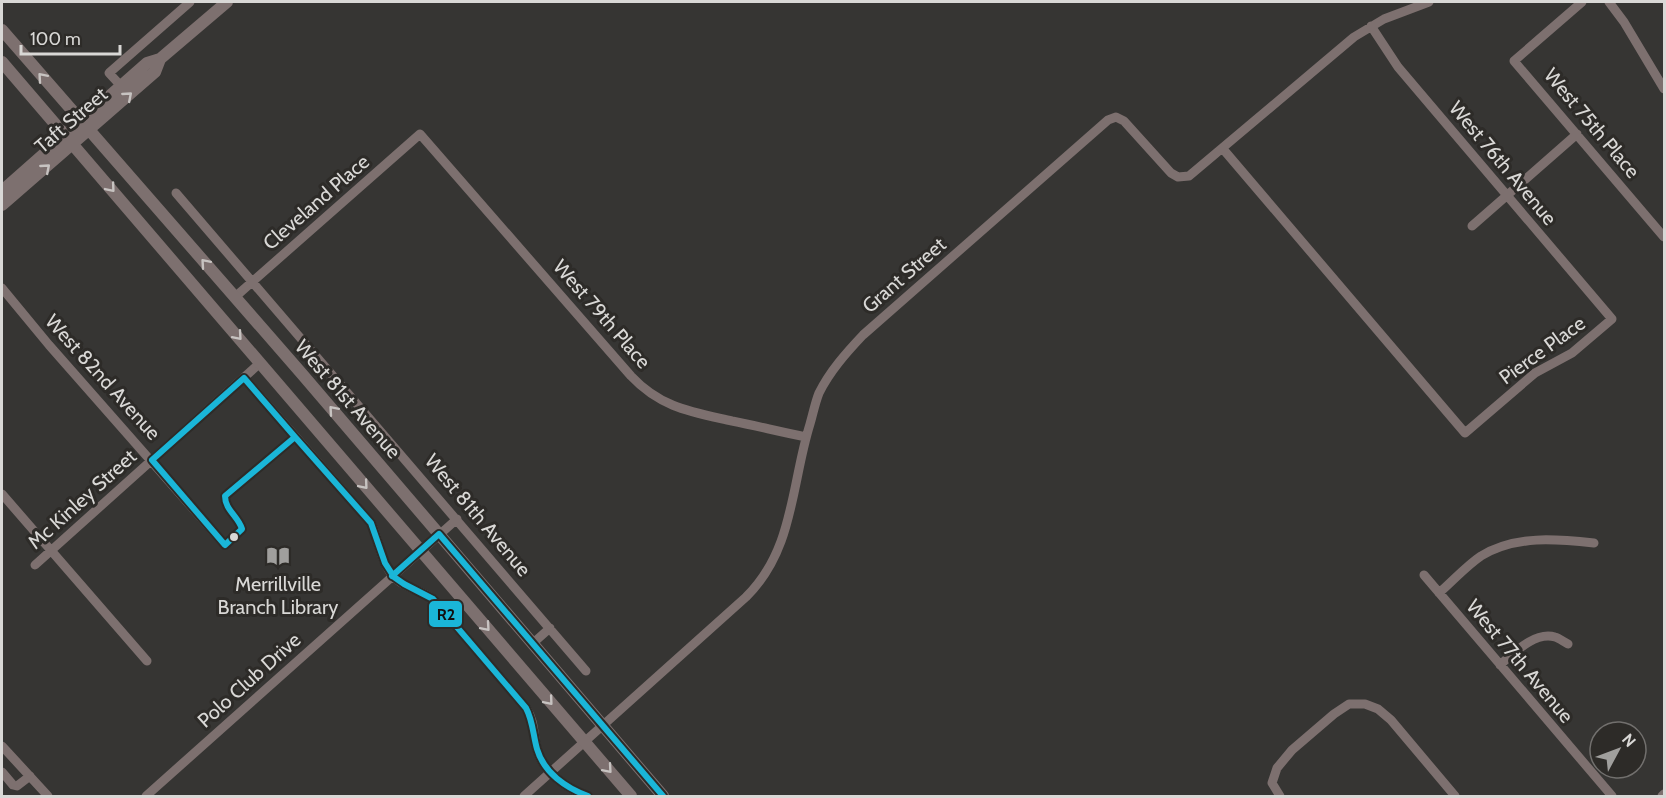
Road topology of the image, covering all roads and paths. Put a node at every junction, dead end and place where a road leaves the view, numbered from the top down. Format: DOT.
graph roads {
  1 [pos="190,2"];
  2 [pos="227,2"];
  3 [pos="1429,2"];
  4 [pos="1582,2"];
  5 [pos="1609,2"];
  6 [pos="1371,26"];
  7 [pos="2,30"];
  8 [pos="160,59"];
  9 [pos="2,62"];
  10 [pos="121,86"];
  11 [pos="1665,89"];
  12 [pos="85,125"];
  13 [pos="420,134"];
  14 [pos="1577,134"];
  15 [pos="69,139"];
  16 [pos="1223,149"];
  17 [pos="2,191"];
  18 [pos="176,193"];
  19 [pos="1507,195"];
  20 [pos="2,205"];
  21 [pos="1472,226"];
  22 [pos="1665,237"];
  23 [pos="252,281"];
  24 [pos="2,288"];
  25 [pos="235,297"];
  26 [pos="1612,319"];
  27 [pos="260,363"];
  28 [pos="244,378"];
  29 [pos="806,437"];
  30 [pos="152,460"];
  31 [pos="2,494"];
  32 [pos="457,519"];
  33 [pos="439,534"];
  34 [pos="1594,543"];
  35 [pos="225,545"];
  36 [pos="51,551"];
  37 [pos="421,551"];
  38 [pos="35,565"];
  39 [pos="1424,575"];
  40 [pos="392,576"];
  41 [pos="1439,593"];
  42 [pos="550,628"];
  43 [pos="532,644"];
  44 [pos="1568,644"];
  45 [pos="147,661"];
  46 [pos="1500,664"];
  47 [pos="586,670"];
  48 [pos="602,726"];
  49 [pos="585,742"];
  50 [pos="2,746"];
  51 [pos="2,772"];
  52 [pos="552,772"];
  53 [pos="30,776"];
  54 [pos="48,796"];
  55 [pos="146,796"];
  56 [pos="524,796"];
  57 [pos="588,796"];
  58 [pos="631,796"];
  59 [pos="663,796"];
  60 [pos="1280,796"];
  61 [pos="1455,796"];
  62 [pos="1612,796"];
  1 -- 10 [label="street"];
  2 -- 8 [label="main road, Taft Street"];
  3 -- 6 [label="street, Grant Street"];
  4 -- 14 [label="street, West 75th Place"];
  5 -- 11 [label="street"];
  6 -- 16 [label="street, Grant Street"];
  6 -- 19 [label="street, West 76th Avenue"];
  12 -- 7 [label="main road, West 81st Avenue, one-way"];
  8 -- 10 [label="main road, Taft Street"];
  12 -- 8 [label="main road, Taft Street, one-way"];
  9 -- 15 [label="main road"];
  10 -- 12 [label="main road, Taft Street"];
  12 -- 15 [label="main road, Taft Street"];
  25 -- 12 [label="main road, West 81st Avenue, one-way"];
  13 -- 23 [label="street, Cleveland Place"];
  13 -- 29 [label="street, West 79th Place"];
  14 -- 19 [label="street"];
  14 -- 22 [label="street, West 75th Place"];
  15 -- 17 [label="main road, Taft Street"];
  20 -- 15 [label="main road, Taft Street, one-way"];
  15 -- 27 [label="main road, one-way"];
  16 -- 26 [label="street, Pierce Place"];
  16 -- 29 [label="street, Grant Street"];
  18 -- 23 [label="street, West 81th Avenue"];
  19 -- 21 [label="street"];
  19 -- 26 [label="street, West 76th Avenue"];
  23 -- 25 [label="street, Cleveland Place"];
  23 -- 32 [label="street, West 81th Avenue"];
  24 -- 30 [label="street, West 82nd Avenue"];
  33 -- 25 [label="main road, West 81st Avenue, one-way"];
  27 -- 28 [label="street, Mc Kinley Street"];
  27 -- 37 [label="main road, one-way"];
  28 -- 30 [label="street, Mc Kinley Street"];
  28 -- 40 [label="street"];
  29 -- 48 [label="street, Grant Street"];
  30 -- 35 [label="street, West 82nd Avenue"];
  30 -- 36 [label="street, Mc Kinley Street"];
  31 -- 36 [label="street"];
  32 -- 33 [label="street, Polo Club Drive"];
  32 -- 42 [label="street, West 81th Avenue"];
  33 -- 37 [label="street, Polo Club Drive"];
  33 -- 43 [label="main road, West 81st Avenue"];
  34 -- 41 [label="street"];
  36 -- 38 [label="street, Mc Kinley Street"];
  36 -- 45 [label="street"];
  37 -- 40 [label="street, Polo Club Drive"];
  37 -- 49 [label="main road, one-way"];
  39 -- 41 [label="street, West 77th Avenue"];
  40 -- 52 [label="street"];
  40 -- 55 [label="street, Polo Club Drive"];
  41 -- 46 [label="street, West 77th Avenue"];
  42 -- 43 [label="street"];
  42 -- 47 [label="street, West 81th Avenue"];
  43 -- 48 [label="main road, West 81st Avenue"];
  44 -- 46 [label="street"];
  46 -- 62 [label="street, West 77th Avenue"];
  48 -- 49 [label="street, Grant Street"];
  48 -- 59 [label="main road, West 81st Avenue"];
  49 -- 52 [label="street, Grant Street"];
  49 -- 58 [label="main road, one-way"];
  50 -- 53 [label="street"];
  51 -- 53 [label="street"];
  52 -- 56 [label="street, Grant Street"];
  52 -- 57 [label="street"];
  53 -- 54 [label="street"];
  60 -- 61 [label="street"];
}
